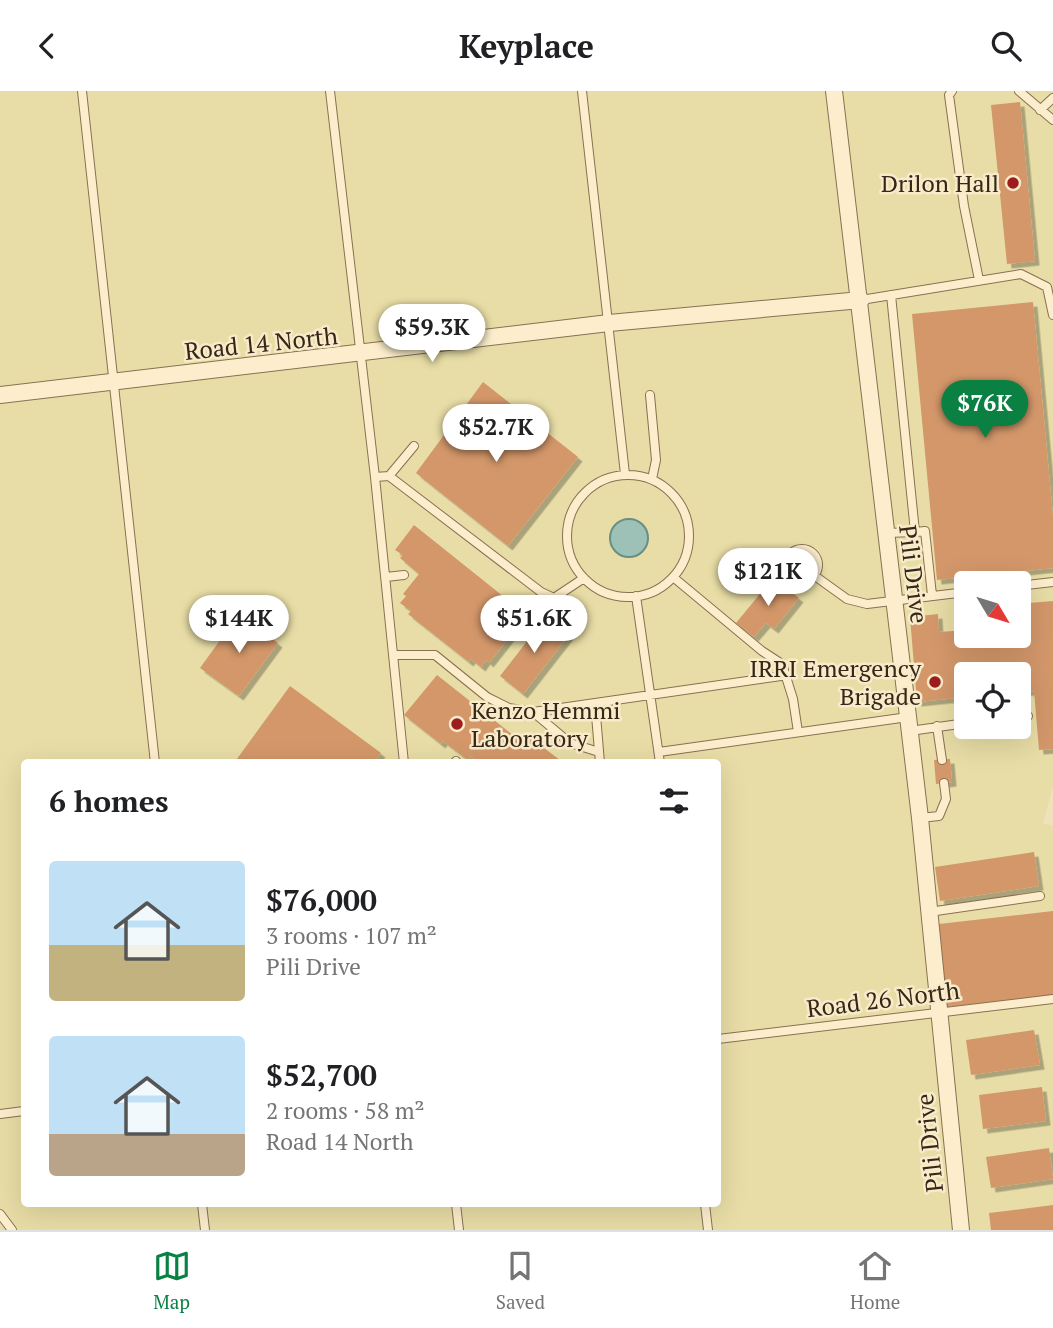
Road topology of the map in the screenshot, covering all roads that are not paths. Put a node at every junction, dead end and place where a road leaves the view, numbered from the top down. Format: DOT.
graph roads {
  1 [pos="82,91"];
  2 [pos="330,91"];
  3 [pos="582,91"];
  4 [pos="834,91"];
  5 [pos="952,91"];
  6 [pos="1018,91"];
  7 [pos="1053,98"];
  8 [pos="1040,110"];
  9 [pos="1053,120"];
  10 [pos="979,280"];
  11 [pos="891,295"];
  12 [pos="861,299"];
  13 [pos="1053,315"];
  14 [pos="609,323"];
  15 [pos="361,355"];
  16 [pos="114,382"];
  17 [pos="0,395"];
  18 [pos="650,395"];
  19 [pos="414,446"];
  20 [pos="625,474"];
  21 [pos="388,476"];
  22 [pos="375,477"];
  23 [pos="652,479"];
  24 [pos="915,532"];
  25 [pos="885,533"];
  26 [pos="404,575"];
  27 [pos="815,576"];
  28 [pos="386,577"];
  29 [pos="673,577"];
  30 [pos="584,578"];
  31 [pos="1053,582"];
  32 [pos="1031,585"];
  33 [pos="954,593"];
  34 [pos="932,595"];
  35 [pos="636,596"];
  36 [pos="895,602"];
  37 [pos="394,655"];
  38 [pos="788,675"];
  39 [pos="651,697"];
  40 [pos="595,703"];
  41 [pos="533,712"];
  42 [pos="909,724"];
  43 [pos="954,724"];
  44 [pos="937,726"];
  45 [pos="798,732"];
  46 [pos="599,752"];
  47 [pos="659,752"];
  48 [pos="155,759"];
  49 [pos="404,759"];
  50 [pos="600,759"];
  51 [pos="660,759"];
  52 [pos="942,759"];
  53 [pos="944,783"];
  54 [pos="920,818"];
  55 [pos="1040,896"];
  56 [pos="929,912"];
  57 [pos="1053,999"];
  58 [pos="937,1011"];
  59 [pos="721,1039"];
  60 [pos="21,1111"];
  61 [pos="0,1114"];
  62 [pos="202,1207"];
  63 [pos="456,1207"];
  64 [pos="705,1207"];
  65 [pos="0,1214"];
  66 [pos="12,1230"];
  67 [pos="205,1230"];
  68 [pos="459,1230"];
  69 [pos="708,1230"];
  70 [pos="961,1230"];
  1 -- 16 [label="lane"];
  2 -- 15 [label="lane"];
  3 -- 14 [label="lane"];
  4 -- 12 [label="street, Pili Drive"];
  5 -- 10 [label="lane"];
  6 -- 8 [label="lane"];
  7 -- 8 [label="lane"];
  8 -- 9 [label="lane"];
  10 -- 11 [label="lane"];
  10 -- 13 [label="lane"];
  11 -- 12 [label="lane"];
  11 -- 24 [label="lane"];
  12 -- 14 [label="street, Road 14 North"];
  12 -- 25 [label="street, Pili Drive"];
  14 -- 15 [label="street, Road 14 North"];
  14 -- 20 [label="lane"];
  15 -- 16 [label="street, Road 14 North"];
  15 -- 22 [label="lane"];
  16 -- 17 [label="street, Road 14 North"];
  16 -- 48 [label="lane"];
  18 -- 23 [label="lane"];
  19 -- 21 [label="lane"];
  20 -- 23 [label="lane"];
  20 -- 30 [label="lane"];
  21 -- 22 [label="lane"];
  21 -- 30 [label="lane"];
  22 -- 28 [label="lane"];
  23 -- 29 [label="lane"];
  24 -- 25 [label="lane"];
  24 -- 34 [label="lane"];
  25 -- 36 [label="street, Pili Drive"];
  26 -- 28 [label="lane"];
  27 -- 27 [label="lane"];
  27 -- 36 [label="lane"];
  28 -- 37 [label="lane"];
  29 -- 35 [label="lane"];
  29 -- 38 [label="lane"];
  30 -- 35 [label="lane"];
  31 -- 32 [label="lane"];
  33 -- 34 [label="lane"];
  34 -- 36 [label="lane"];
  35 -- 39 [label="lane"];
  36 -- 42 [label="street, Pili Drive"];
  37 -- 41 [label="lane"];
  37 -- 49 [label="lane"];
  38 -- 39 [label="lane"];
  38 -- 45 [label="lane"];
  39 -- 40 [label="lane"];
  39 -- 47 [label="lane"];
  40 -- 41 [label="lane"];
  40 -- 46 [label="lane"];
  41 -- 46 [label="lane"];
  42 -- 44 [label="lane"];
  42 -- 45 [label="lane"];
  42 -- 54 [label="street, Pili Drive"];
  43 -- 44 [label="lane"];
  44 -- 52 [label="lane"];
  45 -- 47 [label="lane"];
  46 -- 50 [label="lane"];
  47 -- 51 [label="lane"];
  53 -- 54 [label="lane"];
  54 -- 56 [label="street, Pili Drive"];
  55 -- 56 [label="lane"];
  56 -- 58 [label="street, Pili Drive"];
  57 -- 58 [label="lane, Road 26 North"];
  58 -- 59 [label="lane, Road 26 North"];
  58 -- 70 [label="street, Pili Drive"];
  60 -- 61 [label="lane"];
  62 -- 67 [label="lane"];
  63 -- 68 [label="lane"];
  64 -- 69 [label="lane"];
  65 -- 66 [label="lane"];
}
